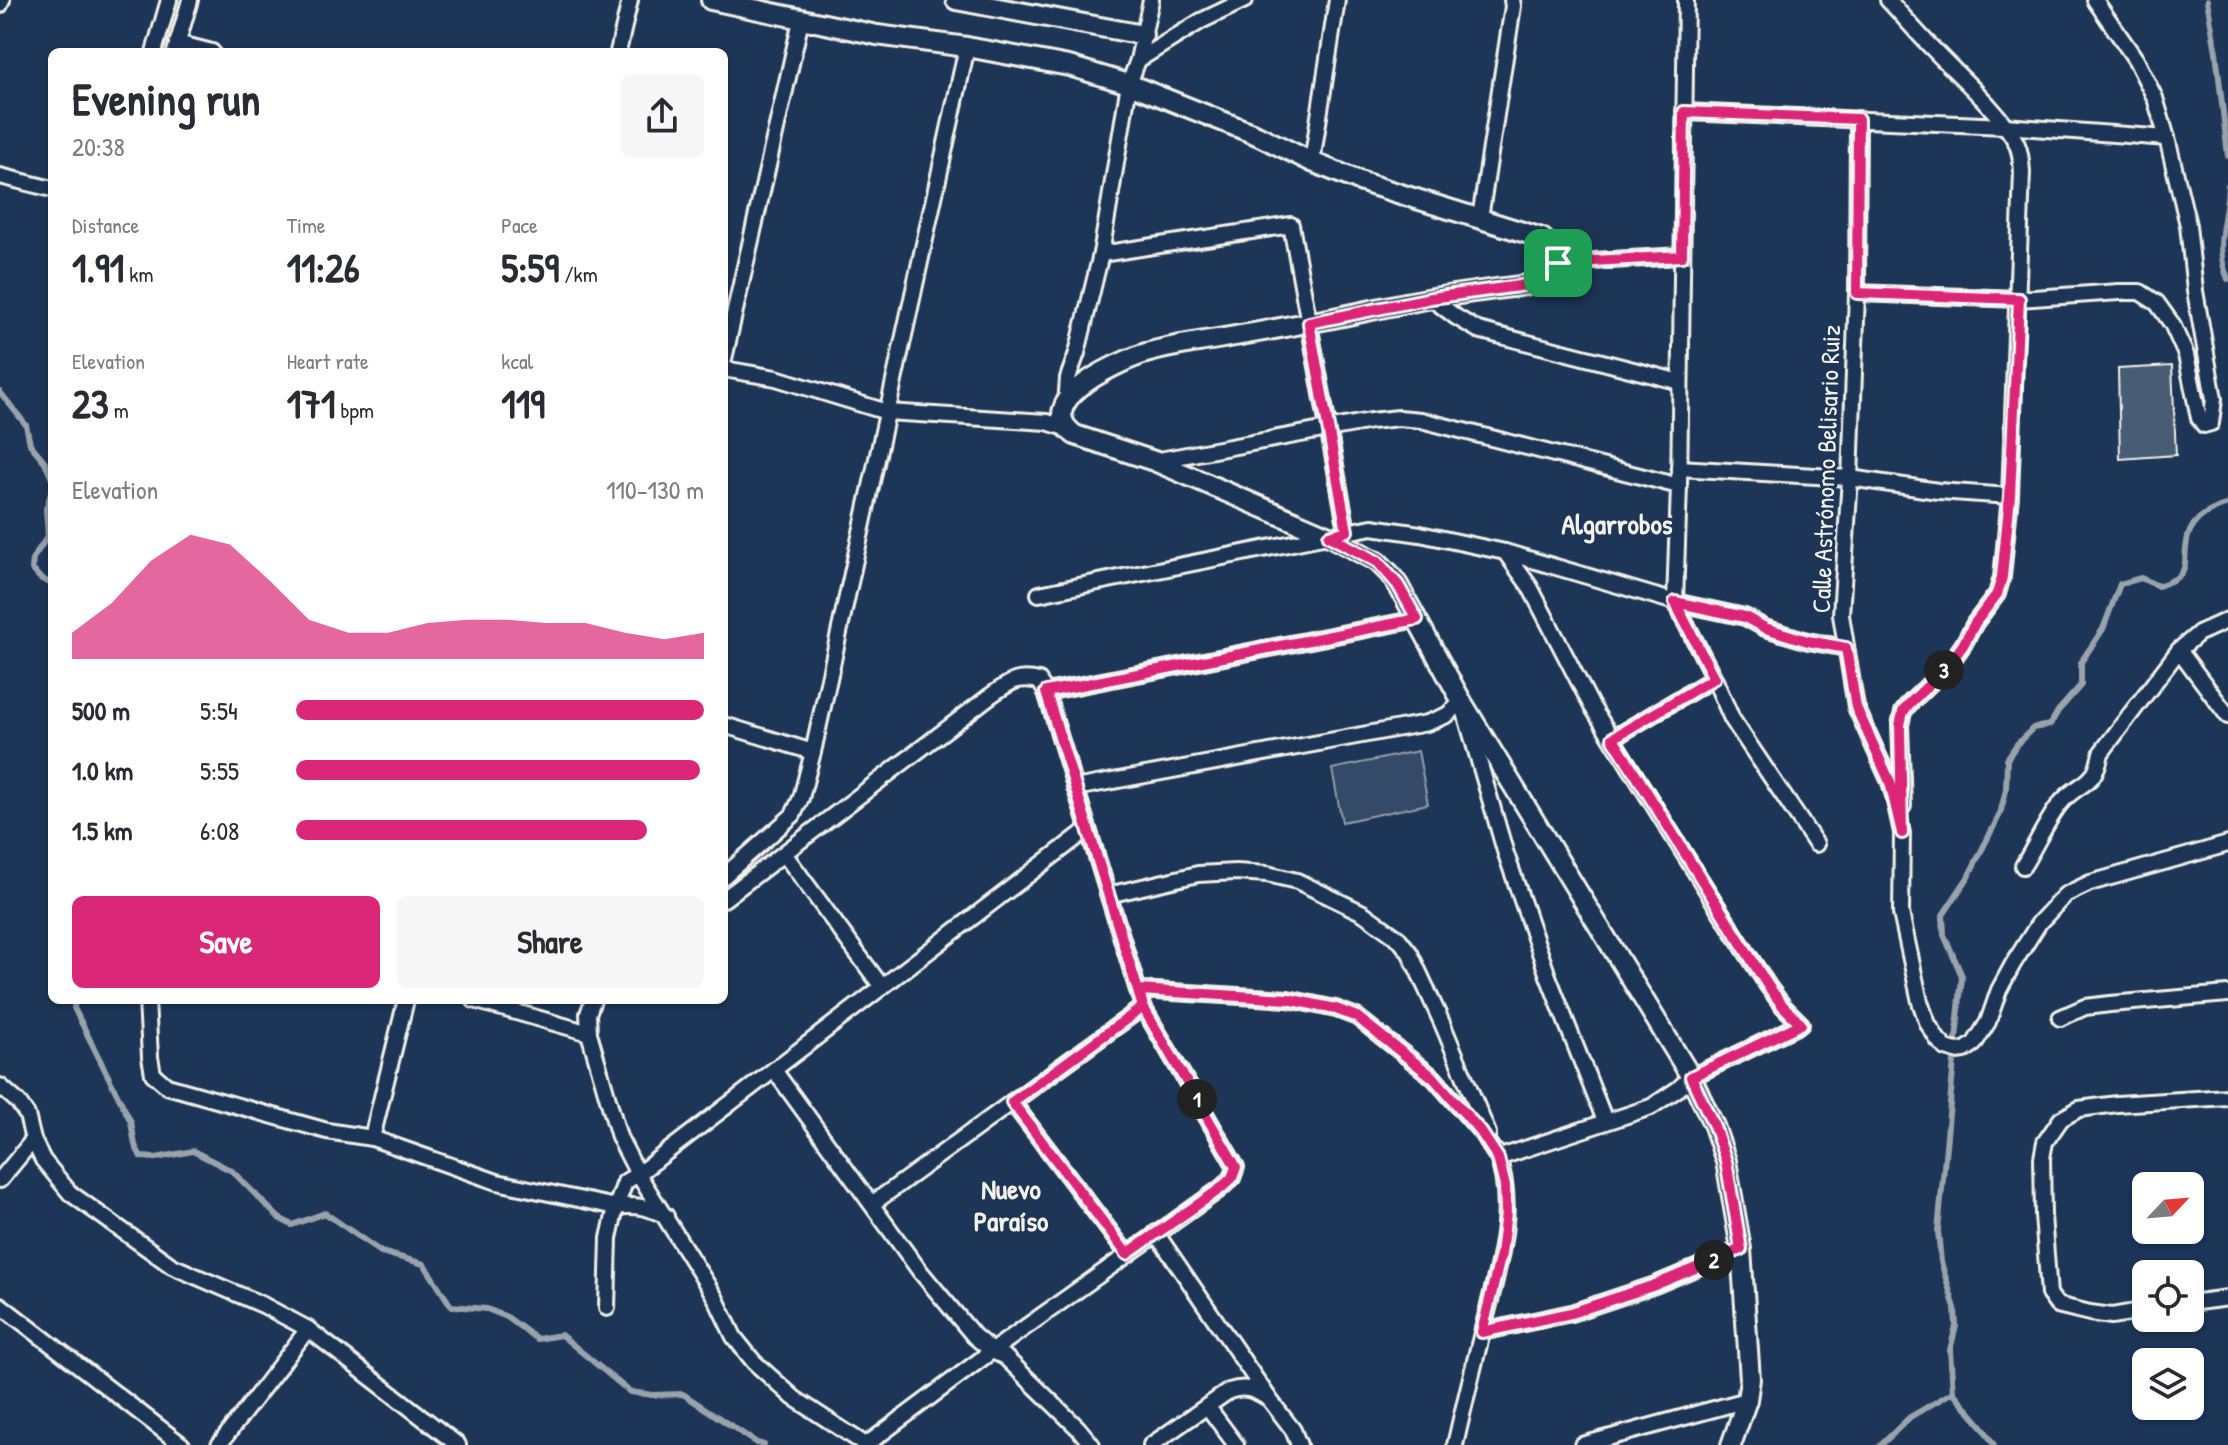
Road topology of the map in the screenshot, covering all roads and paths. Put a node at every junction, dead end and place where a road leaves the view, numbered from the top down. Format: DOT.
graph roads {
  1 [pos="169,0"];
  2 [pos="190,0"];
  3 [pos="630,0"];
  4 [pos="711,0"];
  5 [pos="1151,0"];
  6 [pos="1245,0"];
  7 [pos="1337,0"];
  8 [pos="1512,0"];
  9 [pos="1686,0"];
  10 [pos="1888,0"];
  11 [pos="2095,0"];
  12 [pos="969,1"];
  13 [pos="801,20"];
  14 [pos="1143,35"];
  15 [pos="176,47"];
  16 [pos="967,47"];
  17 [pos="155,48"];
  18 [pos="619,48"];
  19 [pos="1138,60"];
  20 [pos="1129,84"];
  21 [pos="1972,87"];
  22 [pos="1684,112"];
  23 [pos="1858,119"];
  24 [pos="1956,124"];
  25 [pos="2005,126"];
  26 [pos="2167,138"];
  27 [pos="1312,162"];
  28 [pos="0,176"];
  29 [pos="48,188"];
  30 [pos="1480,218"];
  31 [pos="1101,254"];
  32 [pos="1682,256"];
  33 [pos="1558,263"];
  34 [pos="1857,293"];
  35 [pos="1431,298"];
  36 [pos="2019,299"];
  37 [pos="1309,323"];
  38 [pos="728,341"];
  39 [pos="728,370"];
  40 [pos="1680,382"];
  41 [pos="1066,405"];
  42 [pos="887,412"];
  43 [pos="1066,428"];
  44 [pos="1329,430"];
  45 [pos="1154,461"];
  46 [pos="1679,468"];
  47 [pos="1850,478"];
  48 [pos="1679,486"];
  49 [pos="2010,496"];
  50 [pos="1338,534"];
  51 [pos="1505,552"];
  52 [pos="1039,594"];
  53 [pos="1675,602"];
  54 [pos="1417,619"];
  55 [pos="2228,620"];
  56 [pos="1846,648"];
  57 [pos="2179,650"];
  58 [pos="1714,678"];
  59 [pos="1046,692"];
  60 [pos="1462,702"];
  61 [pos="2228,716"];
  62 [pos="728,726"];
  63 [pos="1613,738"];
  64 [pos="813,752"];
  65 [pos="1075,788"];
  66 [pos="1088,829"];
  67 [pos="1902,833"];
  68 [pos="1816,844"];
  69 [pos="2228,844"];
  70 [pos="785,855"];
  71 [pos="2023,866"];
  72 [pos="728,872"];
  73 [pos="1108,895"];
  74 [pos="728,896"];
  75 [pos="882,987"];
  76 [pos="1139,990"];
  77 [pos="2228,994"];
  78 [pos="147,1004"];
  79 [pos="405,1004"];
  80 [pos="488,1004"];
  81 [pos="592,1004"];
  82 [pos="1143,1007"];
  83 [pos="2060,1018"];
  84 [pos="589,1033"];
  85 [pos="774,1070"];
  86 [pos="1691,1077"];
  87 [pos="0,1086"];
  88 [pos="2228,1097"];
  89 [pos="1012,1102"];
  90 [pos="1605,1121"];
  91 [pos="372,1138"];
  92 [pos="33,1140"];
  93 [pos="1498,1158"];
  94 [pos="638,1174"];
  95 [pos="0,1180"];
  96 [pos="872,1204"];
  97 [pos="616,1207"];
  98 [pos="666,1216"];
  99 [pos="1156,1233"];
  100 [pos="1741,1249"];
  101 [pos="1127,1254"];
  102 [pos="2228,1298"];
  103 [pos="2204,1301"];
  104 [pos="0,1305"];
  105 [pos="607,1308"];
  106 [pos="2132,1312"];
  107 [pos="308,1329"];
  108 [pos="1482,1332"];
  109 [pos="992,1351"];
  110 [pos="1270,1400"];
  111 [pos="1747,1400"];
  112 [pos="1207,1406"];
  113 [pos="182,1445"];
  114 [pos="219,1445"];
  115 [pos="458,1445"];
  116 [pos="866,1445"];
  117 [pos="1092,1445"];
  118 [pos="1151,1445"];
  119 [pos="1236,1445"];
  120 [pos="1299,1445"];
  121 [pos="1455,1445"];
  122 [pos="1582,1445"];
  123 [pos="1731,1445"];
  1 -- 17 [label="street"];
  2 -- 15 [label="street"];
  3 -- 18 [label="street"];
  4 -- 13 [label="street"];
  5 -- 14 [label="street"];
  6 -- 19 [label="street"];
  7 -- 27 [label="street"];
  8 -- 30 [label="street"];
  9 -- 22 [label="street"];
  10 -- 21 [label="street"];
  11 -- 26 [label="street"];
  12 -- 14 [label="street"];
  13 -- 16 [label="street"];
  13 -- 38 [label="street"];
  14 -- 19 [label="street"];
  16 -- 20 [label="street"];
  16 -- 42 [label="street"];
  19 -- 20 [label="street"];
  20 -- 27 [label="street"];
  20 -- 31 [label="street"];
  21 -- 24 [label="street"];
  21 -- 25 [label="street"];
  22 -- 23 [label="street"];
  22 -- 32 [label="street"];
  23 -- 24 [label="street"];
  23 -- 34 [label="street, Calle Astrónomo Belisario Ruiz"];
  24 -- 25 [label="street"];
  25 -- 26 [label="street"];
  25 -- 36 [label="street"];
  26 -- 36 [label="street"];
  27 -- 30 [label="street"];
  28 -- 29 [label="street"];
  30 -- 33 [label="street"];
  31 -- 37 [label="street"];
  31 -- 41 [label="street"];
  32 -- 33 [label="street"];
  32 -- 40 [label="street"];
  33 -- 35 [label="street"];
  34 -- 36 [label="street"];
  34 -- 47 [label="street, Calle Astrónomo Belisario Ruiz"];
  35 -- 37 [label="street"];
  35 -- 40 [label="street"];
  36 -- 49 [label="street"];
  37 -- 41 [label="street"];
  37 -- 44 [label="street"];
  39 -- 42 [label="street"];
  40 -- 46 [label="street"];
  41 -- 43 [label="street"];
  42 -- 43 [label="street"];
  42 -- 64 [label="street"];
  43 -- 45 [label="street"];
  44 -- 45 [label="street"];
  44 -- 48 [label="street"];
  44 -- 50 [label="street"];
  45 -- 50 [label="street"];
  46 -- 47 [label="street"];
  46 -- 48 [label="street"];
  47 -- 49 [label="street"];
  47 -- 56 [label="street, Calle Astrónomo Belisario Ruiz"];
  48 -- 53 [label="street"];
  49 -- 67 [label="street"];
  50 -- 51 [label="street"];
  50 -- 52 [label="street"];
  50 -- 54 [label="street"];
  51 -- 53 [label="street"];
  51 -- 63 [label="street"];
  53 -- 56 [label="street"];
  53 -- 58 [label="street"];
  54 -- 59 [label="street"];
  54 -- 60 [label="street"];
  55 -- 57 [label="street"];
  56 -- 67 [label="street, Calle Astrónomo Belisario Ruiz"];
  57 -- 61 [label="street"];
  57 -- 71 [label="street"];
  58 -- 63 [label="street"];
  58 -- 68 [label="street"];
  59 -- 65 [label="street"];
  59 -- 70 [label="street"];
  60 -- 65 [label="street"];
  60 -- 86 [label="street"];
  60 -- 90 [label="street"];
  62 -- 64 [label="street"];
  63 -- 86 [label="street"];
  64 -- 72 [label="street"];
  65 -- 66 [label="street"];
  66 -- 73 [label="street"];
  66 -- 75 [label="street"];
  67 -- 69 [label="street, Calle Astrónomo Belisario Ruiz"];
  70 -- 74 [label="street"];
  70 -- 75 [label="street"];
  73 -- 76 [label="street"];
  73 -- 93 [label="street"];
  75 -- 85 [label="street"];
  76 -- 82 [label="street"];
  76 -- 93 [label="street"];
  77 -- 83 [label="street"];
  78 -- 91 [label="street"];
  79 -- 91 [label="street"];
  80 -- 84 [label="street"];
  81 -- 84 [label="street"];
  82 -- 89 [label="street"];
  82 -- 99 [label="street"];
  84 -- 94 [label="street"];
  85 -- 94 [label="street"];
  85 -- 96 [label="street"];
  86 -- 90 [label="street"];
  86 -- 100 [label="street"];
  87 -- 92 [label="street"];
  88 -- 106 [label="street"];
  89 -- 96 [label="street"];
  89 -- 101 [label="street"];
  90 -- 93 [label="street"];
  91 -- 97 [label="street"];
  92 -- 95 [label="street"];
  92 -- 107 [label="street"];
  93 -- 108 [label="street"];
  94 -- 97 [label="street"];
  94 -- 98 [label="street"];
  96 -- 109 [label="street"];
  97 -- 98 [label="street"];
  97 -- 105 [label="street"];
  98 -- 116 [label="street"];
  99 -- 101 [label="street"];
  99 -- 110 [label="street"];
  100 -- 108 [label="street"];
  100 -- 111 [label="street"];
  101 -- 109 [label="street"];
  102 -- 103 [label="street"];
  104 -- 113 [label="street"];
  107 -- 114 [label="street"];
  107 -- 115 [label="street"];
  108 -- 121 [label="street"];
  109 -- 116 [label="street"];
  109 -- 117 [label="street"];
  110 -- 112 [label="street"];
  110 -- 120 [label="street"];
  111 -- 122 [label="street"];
  111 -- 123 [label="street"];
  112 -- 118 [label="street"];
  112 -- 119 [label="street"];
}
